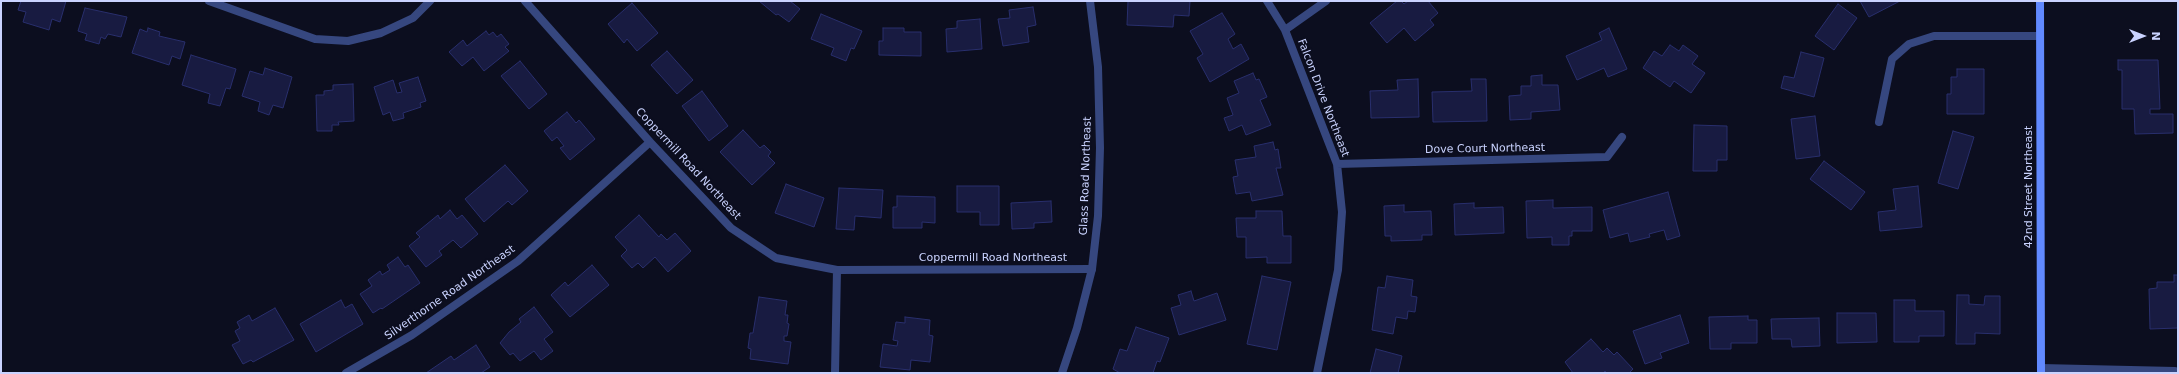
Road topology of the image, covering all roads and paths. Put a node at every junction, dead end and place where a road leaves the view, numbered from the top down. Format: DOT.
graph roads {
  1 [pos="209,1"];
  2 [pos="430,1"];
  3 [pos="525,1"];
  4 [pos="1090,1"];
  5 [pos="1267,1"];
  6 [pos="1326,1"];
  7 [pos="2040,1"];
  8 [pos="1284,30"];
  9 [pos="2040,36"];
  10 [pos="1879,122"];
  11 [pos="1622,137"];
  12 [pos="650,142"];
  13 [pos="1337,164"];
  14 [pos="1092,269"];
  15 [pos="837,270"];
  16 [pos="2041,371"];
  17 [pos="2178,372"];
  18 [pos="346,373"];
  19 [pos="835,373"];
  20 [pos="1062,373"];
  21 [pos="1317,373"];
  1 -- 2 [label="street"];
  3 -- 12 [label="street, Coppermill Road Northeast"];
  4 -- 14 [label="street, Glass Road Northeast"];
  5 -- 8 [label="street, Falcon Drive Northeast"];
  6 -- 8 [label="street"];
  7 -- 9 [label="main road, 42nd Street Northeast"];
  8 -- 13 [label="street, Falcon Drive Northeast"];
  9 -- 10 [label="street"];
  9 -- 16 [label="main road, 42nd Street Northeast"];
  11 -- 13 [label="street, Dove Court Northeast"];
  12 -- 15 [label="street, Coppermill Road Northeast"];
  12 -- 18 [label="street, Silverthorne Road Northeast"];
  13 -- 21 [label="street, Falcon Drive Northeast"];
  14 -- 15 [label="street, Coppermill Road Northeast"];
  14 -- 20 [label="street, Glass Road Northeast"];
  15 -- 19 [label="street"];
  16 -- 17 [label="street"];
}
